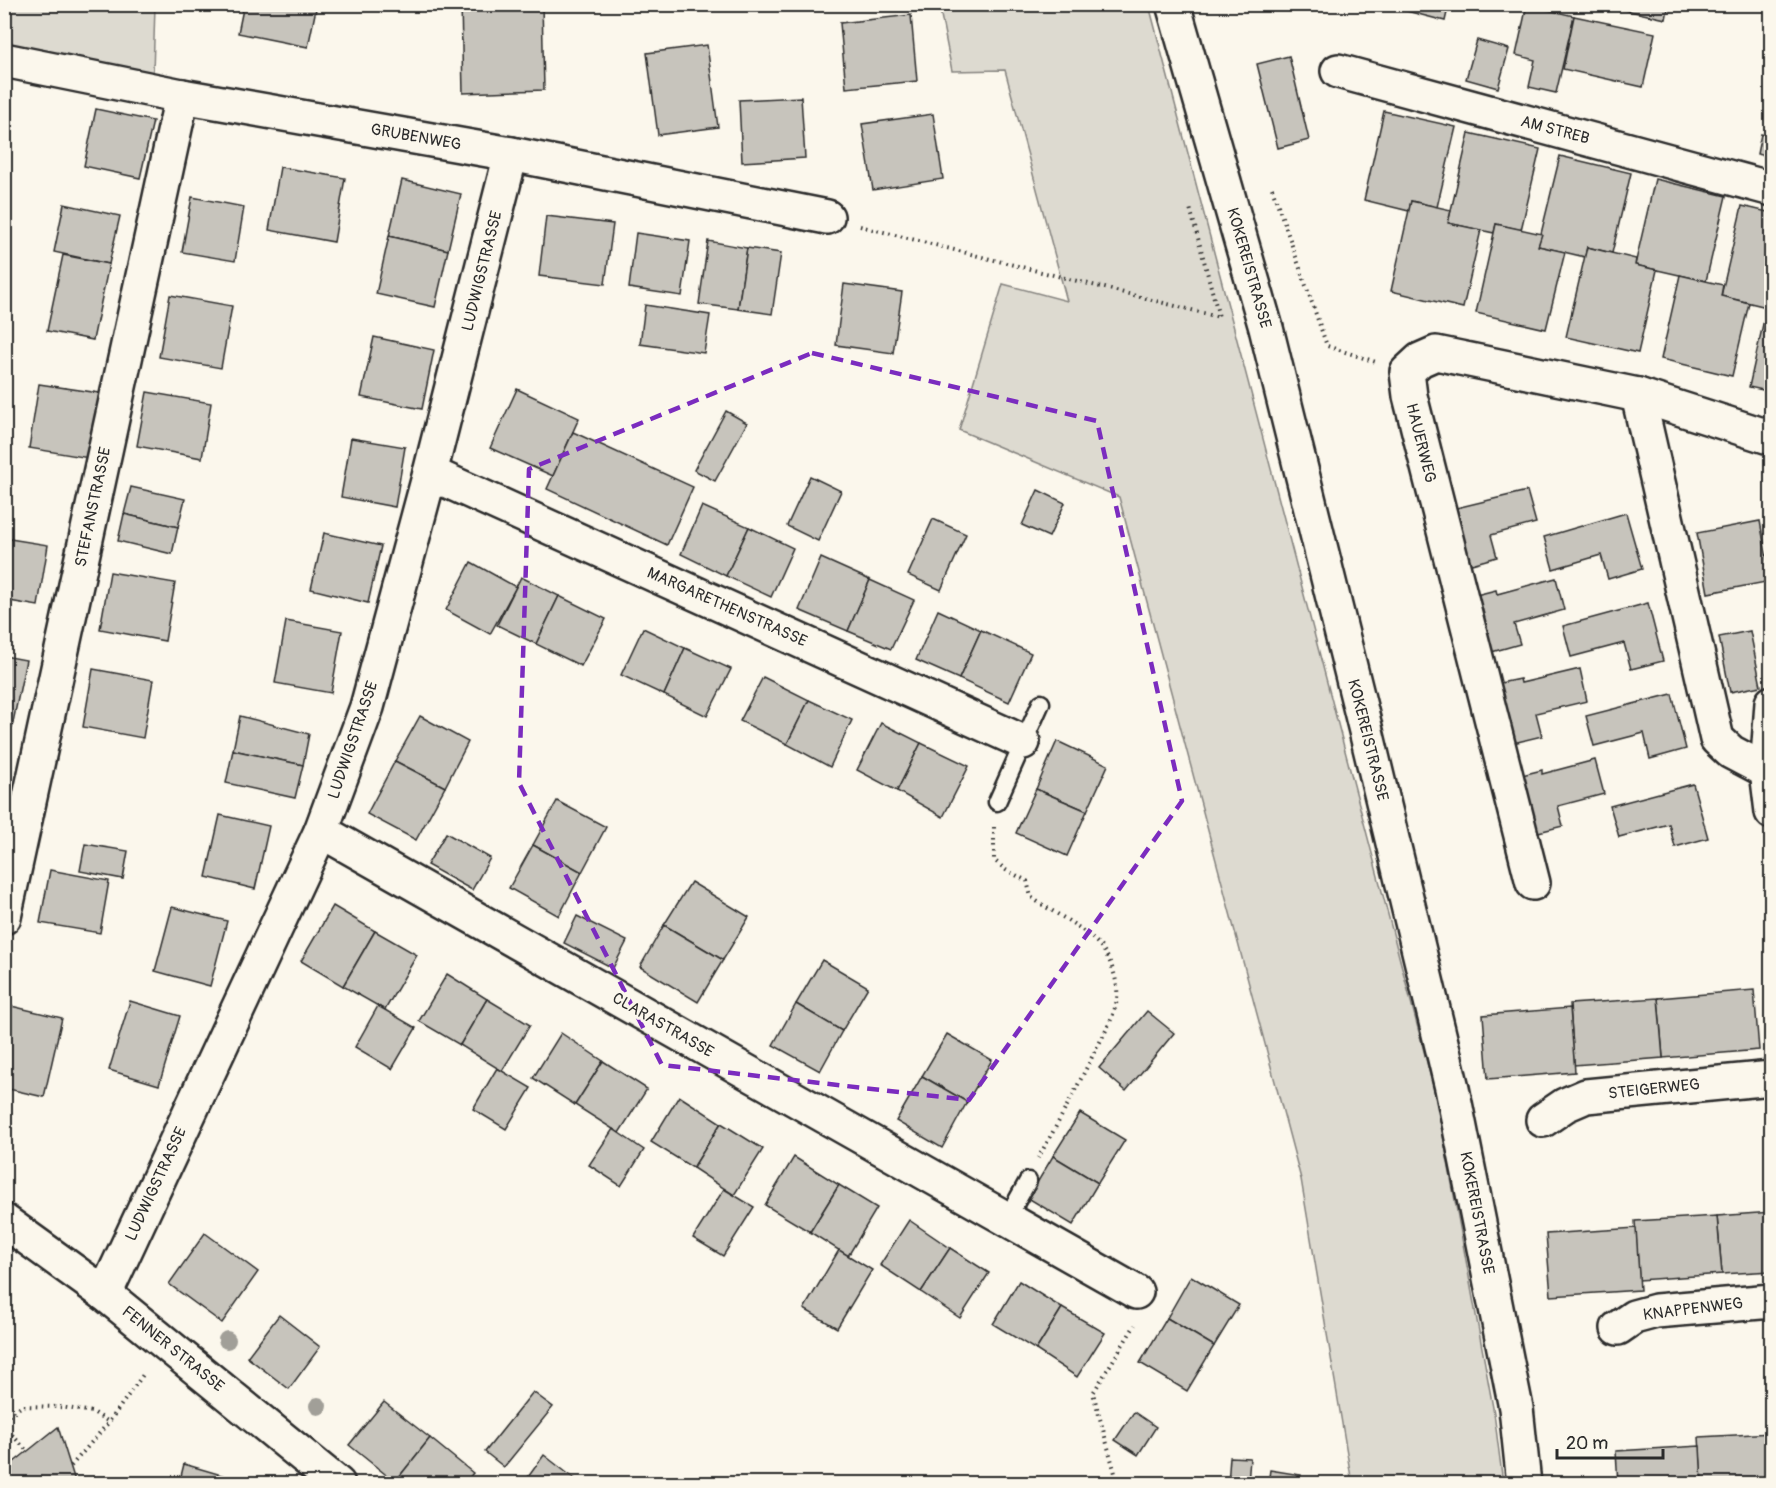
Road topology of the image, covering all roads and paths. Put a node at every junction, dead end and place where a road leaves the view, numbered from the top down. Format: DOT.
graph roads {
  1 [pos="1173,4"];
  2 [pos="4,60"];
  3 [pos="1338,71"];
  4 [pos="182,96"];
  5 [pos="511,154"];
  6 [pos="1272,188"];
  7 [pos="1772,189"];
  8 [pos="1190,208"];
  9 [pos="827,217"];
  10 [pos="1407,372"];
  11 [pos="1638,395"];
  12 [pos="1772,438"];
  13 [pos="430,473"];
  14 [pos="1041,703"];
  15 [pos="1772,703"];
  16 [pos="1023,742"];
  17 [pos="1767,771"];
  18 [pos="997,802"];
  19 [pos="1772,812"];
  20 [pos="321,831"];
  21 [pos="1533,883"];
  22 [pos="4,917"];
  23 [pos="1772,1078"];
  24 [pos="1543,1120"];
  25 [pos="1028,1181"];
  26 [pos="1006,1220"];
  27 [pos="4,1221"];
  28 [pos="1136,1292"];
  29 [pos="105,1294"];
  30 [pos="1772,1301"];
  31 [pos="1618,1328"];
  32 [pos="165,1343"];
  33 [pos="4,1419"];
  34 [pos="109,1422"];
  35 [pos="4,1426"];
  36 [pos="28,1452"];
  37 [pos="71,1466"];
  38 [pos="338,1484"];
  39 [pos="1118,1484"];
  40 [pos="1524,1484"];
  1 -- 40 [label="street, KOKEREISTRASSE"];
  2 -- 4 [label="street, GRUBENWEG"];
  3 -- 7 [label="street, AM STREB"];
  4 -- 5 [label="street, GRUBENWEG"];
  4 -- 22 [label="street, STEFANSTRASSE"];
  5 -- 9 [label="street, GRUBENWEG"];
  5 -- 13 [label="street, LUDWIGSTRASSE"];
  6 -- 10 [label="path"];
  8 -- 9 [label="path"];
  10 -- 11 [label="street"];
  10 -- 21 [label="street, HAUERWEG"];
  11 -- 12 [label="street"];
  11 -- 17 [label="street"];
  13 -- 16 [label="street, MARGARETHENSTRASSE"];
  13 -- 20 [label="street, LUDWIGSTRASSE"];
  14 -- 16 [label="lane"];
  15 -- 17 [label="street"];
  16 -- 18 [label="lane"];
  17 -- 19 [label="street"];
  18 -- 25 [label="path"];
  20 -- 26 [label="street, CLARASTRASSE"];
  20 -- 29 [label="street, LUDWIGSTRASSE"];
  23 -- 24 [label="street, STEIGERWEG"];
  25 -- 26 [label="lane"];
  26 -- 28 [label="street, CLARASTRASSE"];
  27 -- 29 [label="street, FENNER STRASSE"];
  28 -- 39 [label="path"];
  29 -- 32 [label="street, FENNER STRASSE"];
  30 -- 31 [label="street, KNAPPENWEG"];
  32 -- 34 [label="path"];
  32 -- 38 [label="street, FENNER STRASSE"];
  33 -- 34 [label="path"];
  34 -- 37 [label="path"];
  35 -- 36 [label="path"];
}
